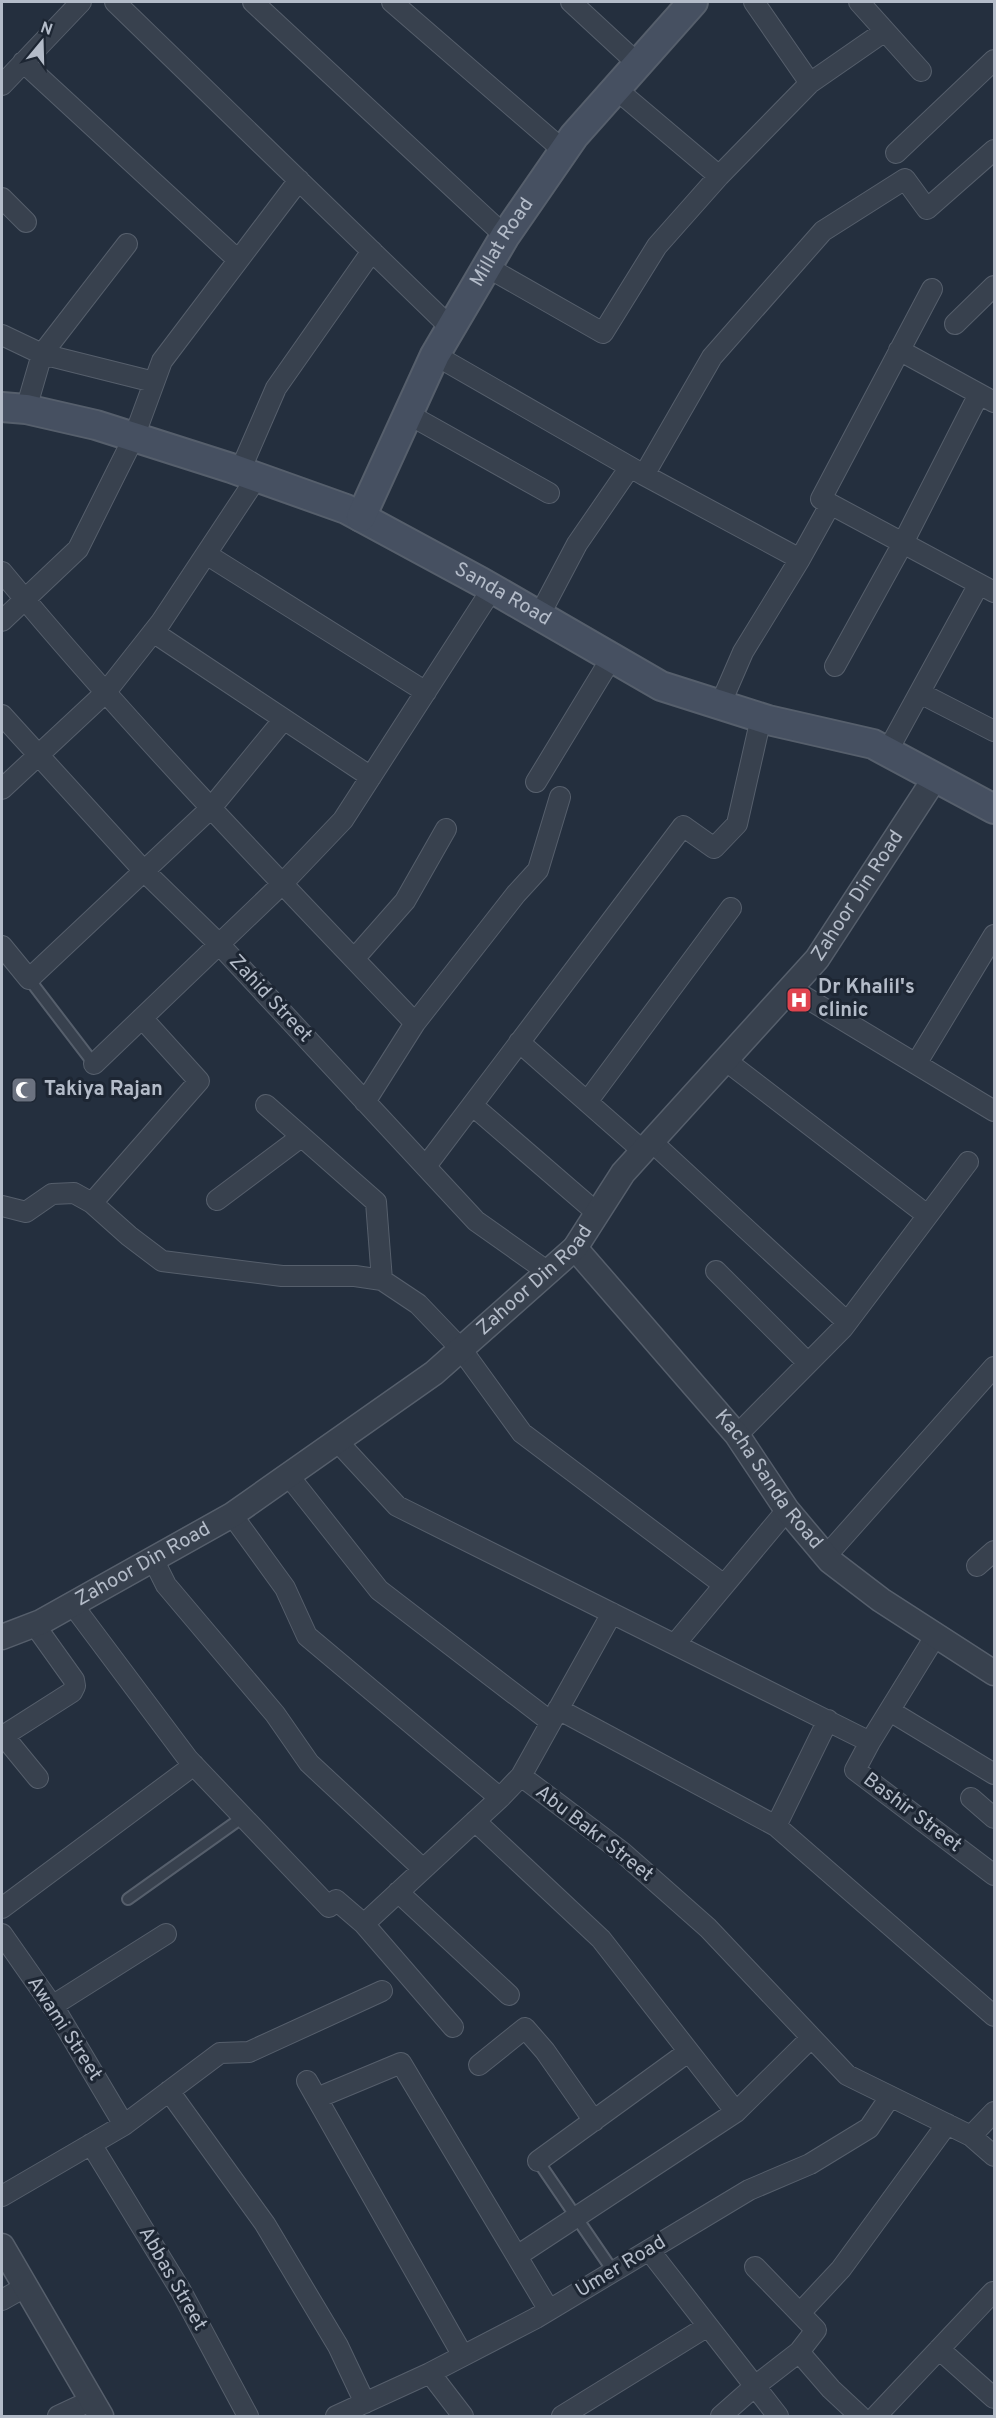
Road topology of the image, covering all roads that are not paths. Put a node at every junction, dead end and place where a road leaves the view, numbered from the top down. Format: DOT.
graph roads {
  1 [pos="81,2"];
  2 [pos="115,2"];
  3 [pos="253,2"];
  4 [pos="392,2"];
  5 [pos="572,2"];
  6 [pos="693,2"];
  7 [pos="754,2"];
  8 [pos="859,2"];
  9 [pos="885,31"];
  10 [pos="994,60"];
  11 [pos="23,62"];
  12 [pos="638,64"];
  13 [pos="921,71"];
  14 [pos="810,83"];
  15 [pos="2,85"];
  16 [pos="616,89"];
  17 [pos="994,150"];
  18 [pos="564,151"];
  19 [pos="896,153"];
  20 [pos="718,176"];
  21 [pos="299,180"];
  22 [pos="2,198"];
  23 [pos="26,222"];
  24 [pos="505,236"];
  25 [pos="127,244"];
  26 [pos="372,251"];
  27 [pos="237,260"];
  28 [pos="487,267"];
  29 [pos="994,286"];
  30 [pos="932,289"];
  31 [pos="955,324"];
  32 [pos="451,328"];
  33 [pos="2,335"];
  34 [pos="899,350"];
  35 [pos="42,354"];
  36 [pos="435,355"];
  37 [pos="154,382"];
  38 [pos="987,398"];
  39 [pos="14,408"];
  40 [pos="408,414"];
  41 [pos="134,437"];
  42 [pos="637,471"];
  43 [pos="249,474"];
  44 [pos="549,493"];
  45 [pos="831,505"];
  46 [pos="361,517"];
  47 [pos="903,543"];
  48 [pos="206,554"];
  49 [pos="800,559"];
  50 [pos="2,572"];
  51 [pos="987,588"];
  52 [pos="492,589"];
  53 [pos="24,598"];
  54 [pos="539,615"];
  55 [pos="2,621"];
  56 [pos="153,632"];
  57 [pos="612,657"];
  58 [pos="835,666"];
  59 [pos="426,692"];
  60 [pos="105,693"];
  61 [pos="920,693"];
  62 [pos="720,705"];
  63 [pos="2,715"];
  64 [pos="761,718"];
  65 [pos="284,719"];
  66 [pos="994,731"];
  67 [pos="887,752"];
  68 [pos="38,755"];
  69 [pos="371,777"];
  70 [pos="935,778"];
  71 [pos="536,782"];
  72 [pos="2,789"];
  73 [pos="560,797"];
  74 [pos="211,808"];
  75 [pos="994,809"];
  76 [pos="446,829"];
  77 [pos="144,871"];
  78 [pos="282,884"];
  79 [pos="731,908"];
  80 [pos="994,935"];
  81 [pos="219,944"];
  82 [pos="2,946"];
  83 [pos="354,959"];
  84 [pos="29,979"];
  85 [pos="790,988"];
  86 [pos="142,1018"];
  87 [pos="415,1023"];
  88 [pos="519,1042"];
  89 [pos="725,1060"];
  90 [pos="94,1064"];
  91 [pos="916,1064"];
  92 [pos="365,1102"];
  93 [pos="587,1102"];
  94 [pos="266,1105"];
  95 [pos="472,1105"];
  96 [pos="994,1111"];
  97 [pos="301,1137"];
  98 [pos="647,1146"];
  99 [pos="968,1162"];
  100 [pos="426,1166"];
  101 [pos="217,1200"];
  102 [pos="92,1203"];
  103 [pos="2,1206"];
  104 [pos="597,1213"];
  105 [pos="927,1215"];
  106 [pos="575,1248"];
  107 [pos="716,1271"];
  108 [pos="548,1272"];
  109 [pos="382,1280"];
  110 [pos="847,1322"];
  111 [pos="461,1349"];
  112 [pos="808,1363"];
  113 [pos="994,1367"];
  114 [pos="737,1435"];
  115 [pos="337,1441"];
  116 [pos="288,1475"];
  117 [pos="787,1510"];
  118 [pos="232,1515"];
  119 [pos="994,1551"];
  120 [pos="826,1556"];
  121 [pos="153,1559"];
  122 [pos="977,1566"];
  123 [pos="724,1585"];
  124 [pos="72,1604"];
  125 [pos="612,1613"];
  126 [pos="34,1624"];
  127 [pos="936,1635"];
  128 [pos="2,1637"];
  129 [pos="675,1644"];
  130 [pos="994,1673"];
  131 [pos="890,1710"];
  132 [pos="555,1715"];
  133 [pos="828,1720"];
  134 [pos="2,1736"];
  135 [pos="870,1742"];
  136 [pos="194,1765"];
  137 [pos="994,1774"];
  138 [pos="521,1776"];
  139 [pos="38,1778"];
  140 [pos="500,1798"];
  141 [pos="971,1798"];
  142 [pos="243,1817"];
  143 [pos="994,1818"];
  144 [pos="475,1821"];
  145 [pos="776,1826"];
  146 [pos="423,1869"];
  147 [pos="994,1875"];
  148 [pos="398,1892"];
  149 [pos="128,1899"];
  150 [pos="2,1908"];
  151 [pos="364,1924"];
  152 [pos="2,1934"];
  153 [pos="166,1934"];
  154 [pos="382,1991"];
  155 [pos="509,1995"];
  156 [pos="52,2006"];
  157 [pos="994,2016"];
  158 [pos="453,2026"];
  159 [pos="811,2038"];
  160 [pos="688,2052"];
  161 [pos="479,2065"];
  162 [pos="307,2081"];
  163 [pos="169,2091"];
  164 [pos="890,2097"];
  165 [pos="317,2098"];
  166 [pos="736,2112"];
  167 [pos="994,2112"];
  168 [pos="594,2121"];
  169 [pos="947,2124"];
  170 [pos="124,2125"];
  171 [pos="971,2136"];
  172 [pos="91,2144"];
  173 [pos="994,2156"];
  174 [pos="538,2161"];
  175 [pos="2,2196"];
  176 [pos="577,2217"];
  177 [pos="2,2246"];
  178 [pos="649,2250"];
  179 [pos="517,2256"];
  180 [pos="755,2267"];
  181 [pos="613,2271"];
  182 [pos="25,2287"];
  183 [pos="993,2292"];
  184 [pos="2,2300"];
  185 [pos="549,2310"];
  186 [pos="800,2313"];
  187 [pos="708,2326"];
  188 [pos="939,2349"];
  189 [pos="799,2352"];
  190 [pos="463,2356"];
  191 [pos="430,2373"];
  192 [pos="755,2386"];
  193 [pos="994,2398"];
  194 [pos="365,2403"];
  195 [pos="97,2408"];
  196 [pos="58,2416"];
  197 [pos="248,2416"];
  198 [pos="336,2416"];
  199 [pos="463,2416"];
  200 [pos="562,2416"];
  201 [pos="721,2416"];
  202 [pos="778,2416"];
  203 [pos="861,2416"];
  204 [pos="876,2416"];
  1 -- 11 [label="street"];
  2 -- 21 [label="street"];
  3 -- 24 [label="street"];
  4 -- 18 [label="street"];
  5 -- 12 [label="street"];
  6 -- 12 [label="main road, Millat Road"];
  7 -- 14 [label="street"];
  8 -- 9 [label="street"];
  9 -- 13 [label="street"];
  9 -- 14 [label="street"];
  10 -- 19 [label="street"];
  11 -- 15 [label="street"];
  11 -- 27 [label="street"];
  12 -- 16 [label="main road, Millat Road"];
  14 -- 20 [label="street"];
  16 -- 18 [label="main road, Millat Road"];
  16 -- 20 [label="street"];
  17 -- 42 [label="street"];
  18 -- 24 [label="main road, Millat Road"];
  20 -- 28 [label="street"];
  21 -- 26 [label="street"];
  21 -- 27 [label="street"];
  22 -- 23 [label="street"];
  24 -- 28 [label="main road, Millat Road"];
  25 -- 35 [label="street"];
  26 -- 32 [label="street"];
  26 -- 43 [label="street"];
  27 -- 37 [label="street"];
  28 -- 32 [label="main road, Millat Road"];
  29 -- 31 [label="street"];
  30 -- 34 [label="street"];
  32 -- 36 [label="main road, Millat Road"];
  33 -- 35 [label="street"];
  34 -- 38 [label="street"];
  34 -- 45 [label="street"];
  35 -- 37 [label="street"];
  35 -- 39 [label="street"];
  36 -- 40 [label="main road, Millat Road"];
  36 -- 42 [label="street"];
  37 -- 41 [label="street"];
  38 -- 47 [label="street"];
  39 -- 41 [label="main road, Sanda Road"];
  40 -- 44 [label="street"];
  40 -- 46 [label="main road, Millat Road"];
  41 -- 43 [label="main road, Sanda Road"];
  41 -- 53 [label="street"];
  42 -- 49 [label="street"];
  42 -- 54 [label="street"];
  43 -- 46 [label="main road, Sanda Road"];
  43 -- 48 [label="street"];
  45 -- 47 [label="street"];
  45 -- 49 [label="street"];
  46 -- 52 [label="main road, Sanda Road"];
  47 -- 51 [label="street"];
  47 -- 58 [label="street"];
  48 -- 56 [label="street"];
  48 -- 59 [label="street"];
  49 -- 62 [label="street"];
  50 -- 53 [label="street"];
  51 -- 61 [label="street"];
  52 -- 54 [label="main road, Sanda Road"];
  52 -- 59 [label="street"];
  53 -- 55 [label="street"];
  53 -- 60 [label="street"];
  54 -- 57 [label="main road, Sanda Road"];
  56 -- 60 [label="street"];
  56 -- 65 [label="street"];
  57 -- 62 [label="main road, Sanda Road"];
  57 -- 71 [label="street"];
  59 -- 69 [label="street"];
  60 -- 68 [label="street"];
  60 -- 74 [label="street"];
  61 -- 66 [label="street"];
  61 -- 67 [label="street"];
  62 -- 64 [label="main road, Sanda Road"];
  63 -- 68 [label="street, Zahid Street"];
  64 -- 67 [label="main road, Sanda Road"];
  64 -- 88 [label="street"];
  65 -- 69 [label="street"];
  65 -- 74 [label="street"];
  67 -- 70 [label="main road, Sanda Road"];
  68 -- 72 [label="street"];
  68 -- 77 [label="street, Zahid Street"];
  69 -- 78 [label="street"];
  70 -- 75 [label="main road, Sanda Road"];
  70 -- 85 [label="street, Zahoor Din Road"];
  73 -- 87 [label="street"];
  74 -- 77 [label="street"];
  74 -- 78 [label="street"];
  76 -- 83 [label="street"];
  77 -- 81 [label="street, Zahid Street"];
  77 -- 84 [label="street"];
  78 -- 81 [label="street"];
  78 -- 83 [label="street"];
  79 -- 93 [label="street"];
  80 -- 91 [label="street"];
  81 -- 86 [label="street"];
  81 -- 92 [label="street, Zahid Street"];
  82 -- 84 [label="street"];
  83 -- 87 [label="street"];
  84 -- 90 [label="lane"];
  85 -- 89 [label="street, Zahoor Din Road"];
  85 -- 91 [label="street"];
  86 -- 90 [label="street"];
  86 -- 102 [label="street"];
  87 -- 92 [label="street"];
  88 -- 93 [label="street"];
  88 -- 95 [label="street"];
  89 -- 98 [label="street, Zahoor Din Road"];
  89 -- 105 [label="street"];
  91 -- 96 [label="street"];
  92 -- 100 [label="street, Zahid Street"];
  93 -- 98 [label="street"];
  94 -- 97 [label="street"];
  95 -- 100 [label="street"];
  95 -- 104 [label="street"];
  97 -- 101 [label="street"];
  97 -- 109 [label="street"];
  98 -- 104 [label="street, Zahoor Din Road"];
  98 -- 110 [label="street"];
  99 -- 105 [label="street"];
  100 -- 108 [label="street, Zahid Street"];
  102 -- 103 [label="street"];
  102 -- 109 [label="street"];
  104 -- 106 [label="street, Zahoor Din Road"];
  105 -- 110 [label="street"];
  106 -- 108 [label="street, Zahoor Din Road"];
  106 -- 114 [label="street, Kacha Sanda Road"];
  107 -- 112 [label="street"];
  108 -- 111 [label="street, Zahoor Din Road"];
  109 -- 111 [label="street"];
  110 -- 112 [label="street"];
  111 -- 115 [label="street, Zahoor Din Road"];
  111 -- 123 [label="street"];
  112 -- 114 [label="street"];
  113 -- 120 [label="street"];
  114 -- 117 [label="street, Kacha Sanda Road"];
  115 -- 116 [label="street, Zahoor Din Road"];
  115 -- 125 [label="street"];
  116 -- 118 [label="street, Zahoor Din Road"];
  116 -- 132 [label="street"];
  117 -- 120 [label="street, Kacha Sanda Road"];
  117 -- 123 [label="street"];
  118 -- 121 [label="street, Zahoor Din Road"];
  118 -- 140 [label="street"];
  119 -- 122 [label="street"];
  120 -- 127 [label="street, Kacha Sanda Road"];
  121 -- 124 [label="street, Zahoor Din Road"];
  121 -- 146 [label="street"];
  123 -- 129 [label="street"];
  124 -- 126 [label="street, Zahoor Din Road"];
  124 -- 136 [label="street"];
  125 -- 129 [label="street"];
  125 -- 132 [label="street"];
  126 -- 128 [label="street, Zahoor Din Road"];
  126 -- 134 [label="street"];
  127 -- 130 [label="street, Kacha Sanda Road"];
  127 -- 131 [label="street"];
  129 -- 133 [label="street"];
  131 -- 135 [label="street"];
  131 -- 137 [label="street"];
  132 -- 138 [label="street"];
  132 -- 145 [label="street"];
  133 -- 135 [label="street"];
  133 -- 145 [label="street"];
  134 -- 139 [label="street"];
  135 -- 147 [label="street, Bashir Street"];
  136 -- 142 [label="street"];
  136 -- 150 [label="street"];
  138 -- 140 [label="street, Abu Bakr Street"];
  138 -- 159 [label="street, Abu Bakr Street"];
  140 -- 144 [label="street, Abu Bakr Street"];
  141 -- 143 [label="street"];
  142 -- 149 [label="lane"];
  142 -- 151 [label="street"];
  144 -- 146 [label="street, Abu Bakr Street"];
  144 -- 160 [label="street"];
  145 -- 157 [label="street"];
  146 -- 148 [label="street, Abu Bakr Street"];
  148 -- 151 [label="street, Abu Bakr Street"];
  148 -- 155 [label="street"];
  151 -- 158 [label="street"];
  152 -- 156 [label="street, Awami Street"];
  153 -- 156 [label="street"];
  154 -- 163 [label="street"];
  156 -- 170 [label="street, Awami Street"];
  159 -- 164 [label="street, Abu Bakr Street"];
  159 -- 166 [label="street"];
  160 -- 166 [label="street"];
  160 -- 168 [label="street"];
  161 -- 168 [label="street"];
  162 -- 165 [label="street"];
  163 -- 170 [label="street"];
  163 -- 194 [label="street"];
  164 -- 169 [label="street, Abu Bakr Street"];
  164 -- 178 [label="street, Umer Road"];
  165 -- 179 [label="street"];
  165 -- 190 [label="street"];
  166 -- 176 [label="street"];
  167 -- 171 [label="street"];
  168 -- 174 [label="street"];
  169 -- 171 [label="street, Abu Bakr Street"];
  169 -- 186 [label="street"];
  170 -- 172 [label="street"];
  171 -- 173 [label="street, Abu Bakr Street"];
  172 -- 175 [label="street"];
  172 -- 197 [label="street, Abbas Street"];
  174 -- 176 [label="lane"];
  176 -- 179 [label="street"];
  176 -- 181 [label="lane"];
  177 -- 182 [label="street"];
  178 -- 181 [label="street, Umer Road"];
  178 -- 187 [label="street"];
  179 -- 185 [label="street"];
  180 -- 186 [label="street"];
  181 -- 185 [label="street, Umer Road"];
  182 -- 184 [label="street"];
  182 -- 195 [label="street"];
  183 -- 188 [label="street"];
  185 -- 190 [label="street, Umer Road"];
  186 -- 189 [label="street"];
  187 -- 192 [label="street"];
  187 -- 200 [label="street"];
  188 -- 193 [label="street"];
  188 -- 204 [label="street"];
  189 -- 192 [label="street"];
  189 -- 203 [label="street"];
  190 -- 191 [label="street, Umer Road"];
  191 -- 194 [label="street, Umer Road"];
  191 -- 199 [label="street"];
  192 -- 201 [label="street"];
  192 -- 202 [label="street"];
  194 -- 198 [label="street, Umer Road"];
  195 -- 196 [label="street"];
}
